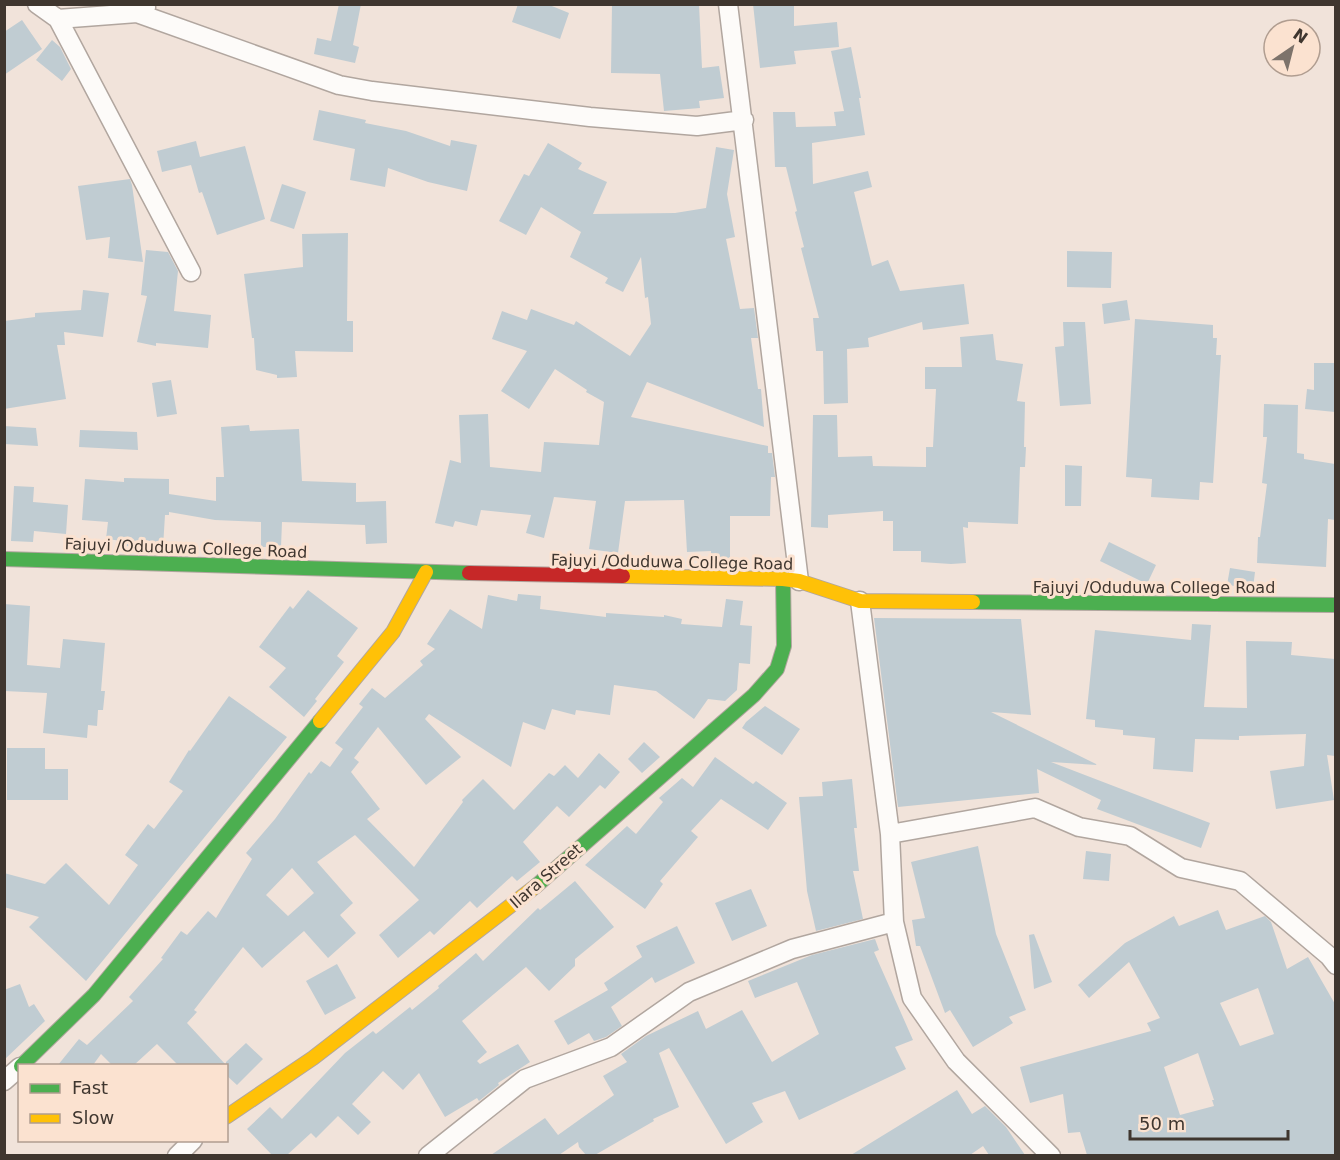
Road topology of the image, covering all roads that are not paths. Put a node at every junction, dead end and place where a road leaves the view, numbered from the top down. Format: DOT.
graph roads {
  1 [pos="37,4"];
  2 [pos="728,4"];
  3 [pos="144,9"];
  4 [pos="58,19"];
  5 [pos="744,120"];
  6 [pos="191,272"];
  7 [pos="4,559"];
  8 [pos="426,572"];
  9 [pos="791,580"];
  10 [pos="860,601"];
  11 [pos="1335,604"];
  12 [pos="890,834"];
  13 [pos="894,922"];
  14 [pos="1335,965"];
  15 [pos="22,1064"];
  16 [pos="18,1068"];
  17 [pos="4,1081"];
  18 [pos="228,1116"];
  19 [pos="191,1142"];
  20 [pos="177,1155"];
  21 [pos="428,1155"];
  22 [pos="1051,1155"];
  1 -- 4 [label="street"];
  2 -- 5 [label="street"];
  3 -- 4 [label="street"];
  3 -- 5 [label="street"];
  4 -- 6 [label="street"];
  5 -- 9 [label="street"];
  7 -- 8 [label="street, Fajuyi /Oduduwa College Road"];
  8 -- 9 [label="street, Fajuyi /Oduduwa College Road"];
  8 -- 15 [label="street"];
  9 -- 10 [label="street, Fajuyi /Oduduwa College Road"];
  9 -- 18 [label="street, Ilara Street"];
  10 -- 11 [label="street, Fajuyi /Oduduwa College Road"];
  10 -- 12 [label="street"];
  12 -- 13 [label="street"];
  12 -- 14 [label="street"];
  13 -- 21 [label="street"];
  13 -- 22 [label="street"];
  16 -- 17 [label="street"];
  19 -- 20 [label="street"];
}
